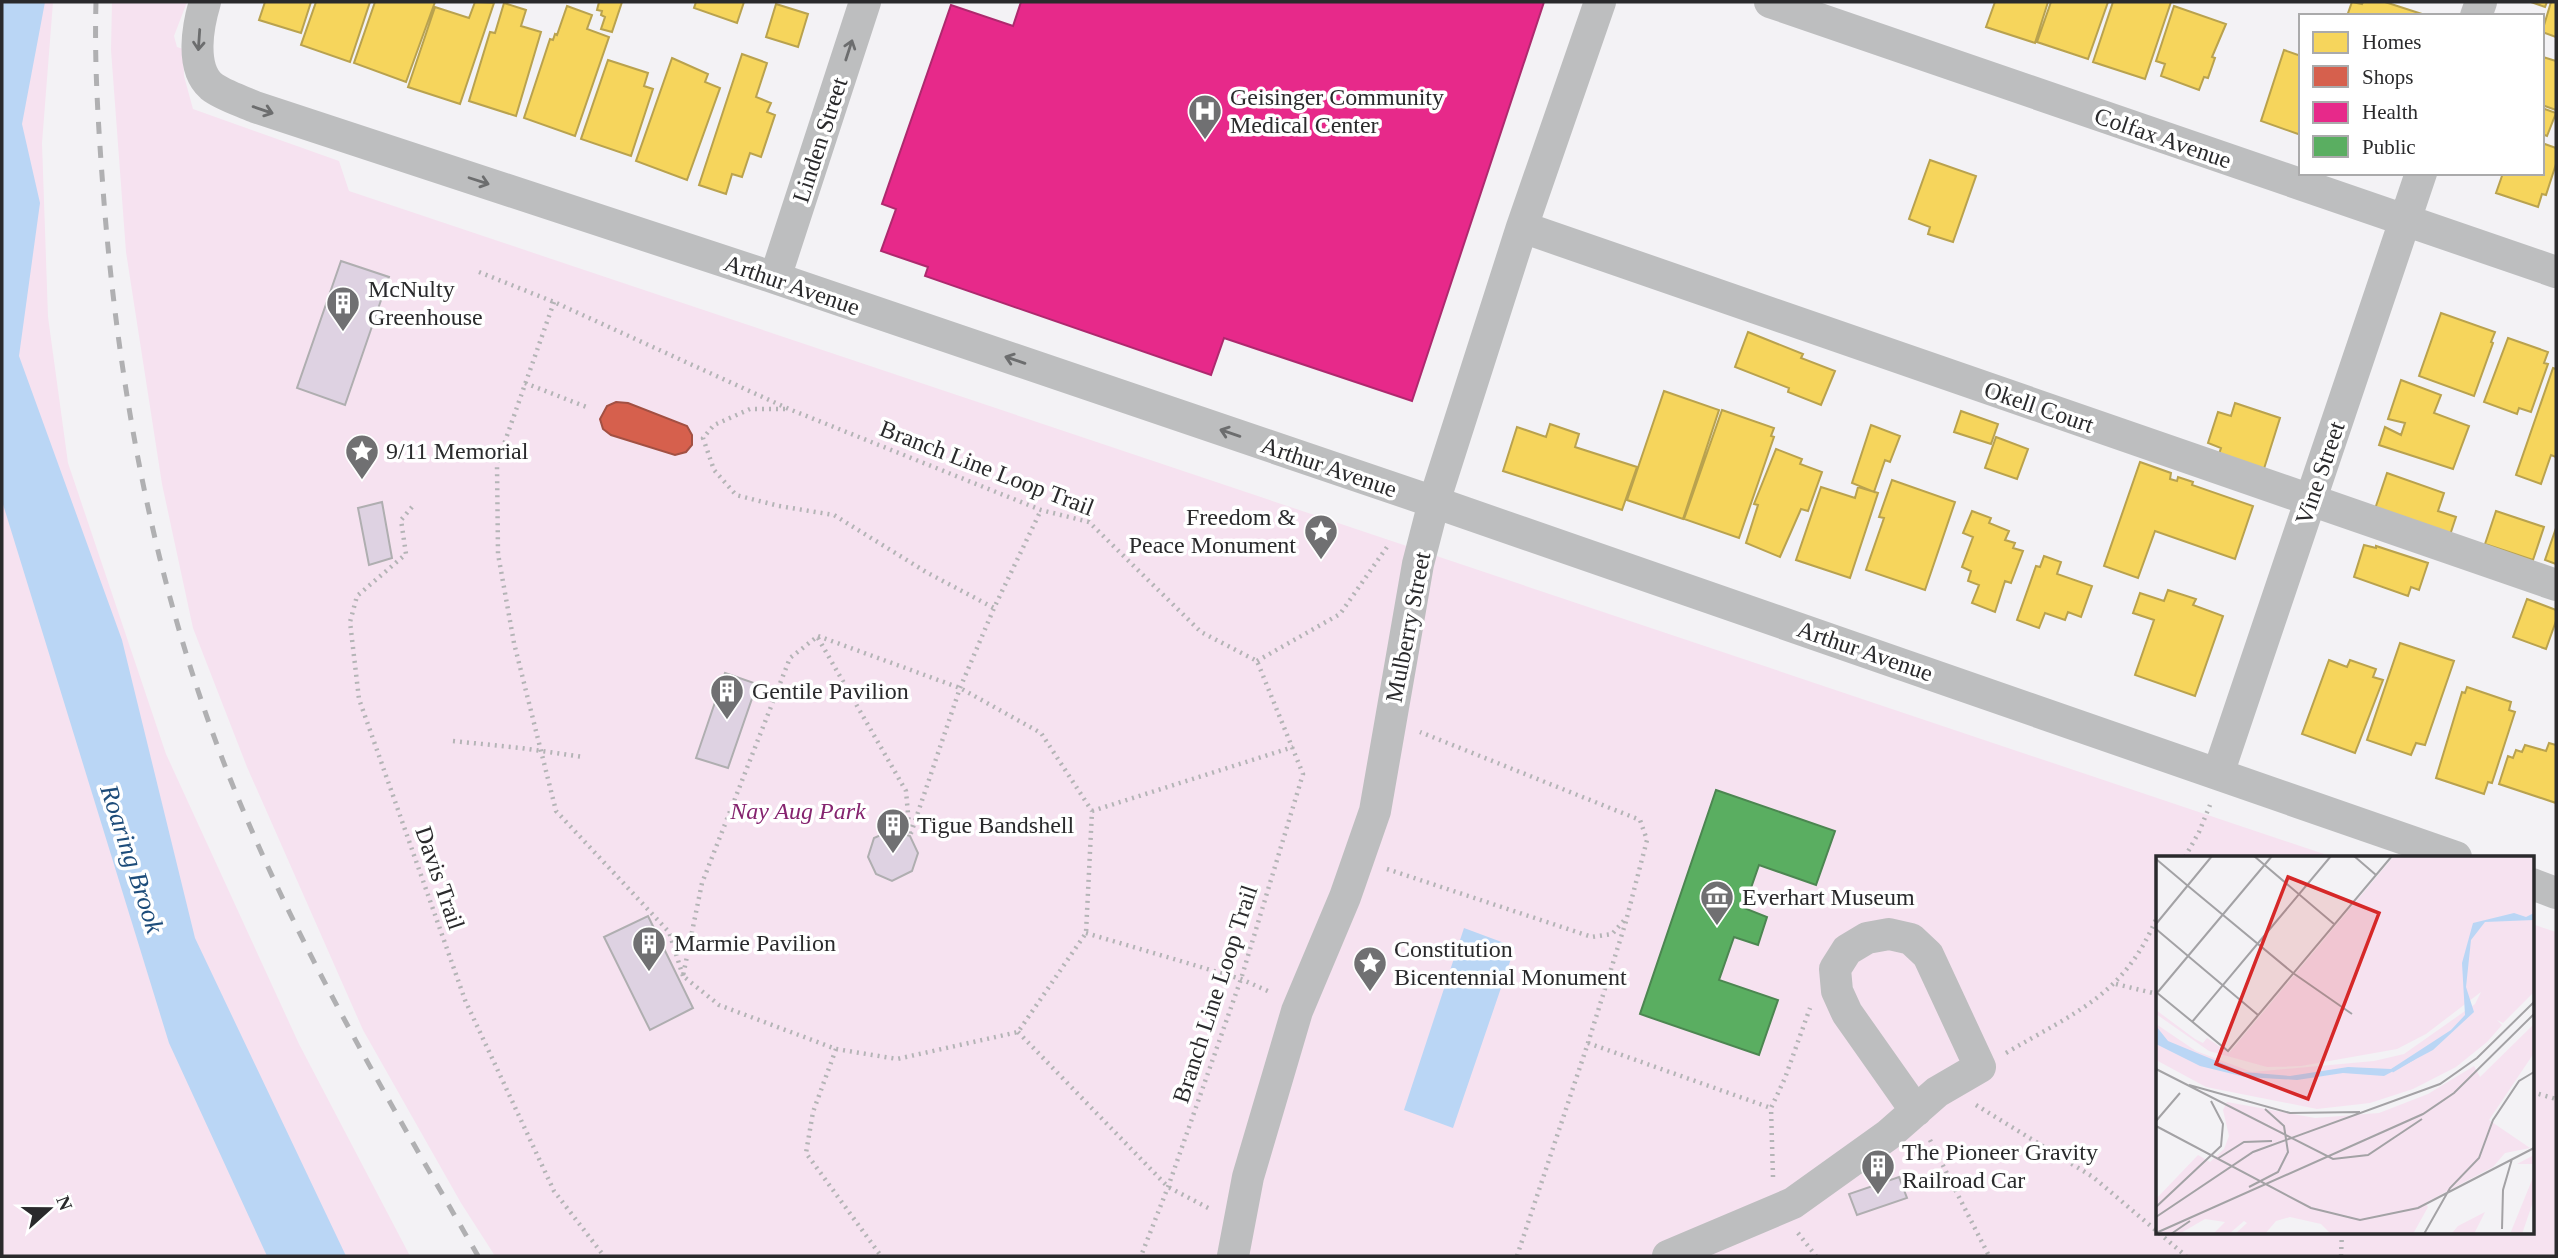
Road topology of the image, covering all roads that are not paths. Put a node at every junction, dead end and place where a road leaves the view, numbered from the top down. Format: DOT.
graph roads {
  1 [pos="205,2"];
  2 [pos="865,2"];
  3 [pos="1600,2"];
  4 [pos="1770,2"];
  5 [pos="2420,175"];
  6 [pos="2404,222"];
  7 [pos="1522,228"];
  8 [pos="2556,272"];
  9 [pos="775,278"];
  10 [pos="2310,501"];
  11 [pos="1434,502"];
  12 [pos="2556,585"];
  13 [pos="2218,774"];
  14 [pos="2453,856"];
  15 [pos="2534,885"];
  16 [pos="2556,893"];
  17 [pos="1916,1111"];
  18 [pos="1233,1256"];
  19 [pos="1668,1256"];
  1 -- 9 [label="street, Arthur Avenue, one-way"];
  9 -- 2 [label="street, Linden Street, one-way"];
  3 -- 7 [label="street, Mulberry Street"];
  4 -- 6 [label="street, Colfax Avenue"];
  5 -- 6 [label="street, Vine Street"];
  6 -- 8 [label="street, Colfax Avenue"];
  6 -- 10 [label="street, Vine Street"];
  7 -- 10 [label="street, Okell Court"];
  7 -- 11 [label="street, Mulberry Street"];
  11 -- 9 [label="street, Arthur Avenue, one-way"];
  10 -- 12 [label="street, Okell Court"];
  10 -- 13 [label="street, Vine Street"];
  11 -- 13 [label="street, Arthur Avenue"];
  11 -- 18 [label="street, Mulberry Street"];
  13 -- 14 [label="street, Arthur Avenue"];
  15 -- 16 [label="street"];
  17 -- 17 [label="street"];
  17 -- 19 [label="street"];
}
